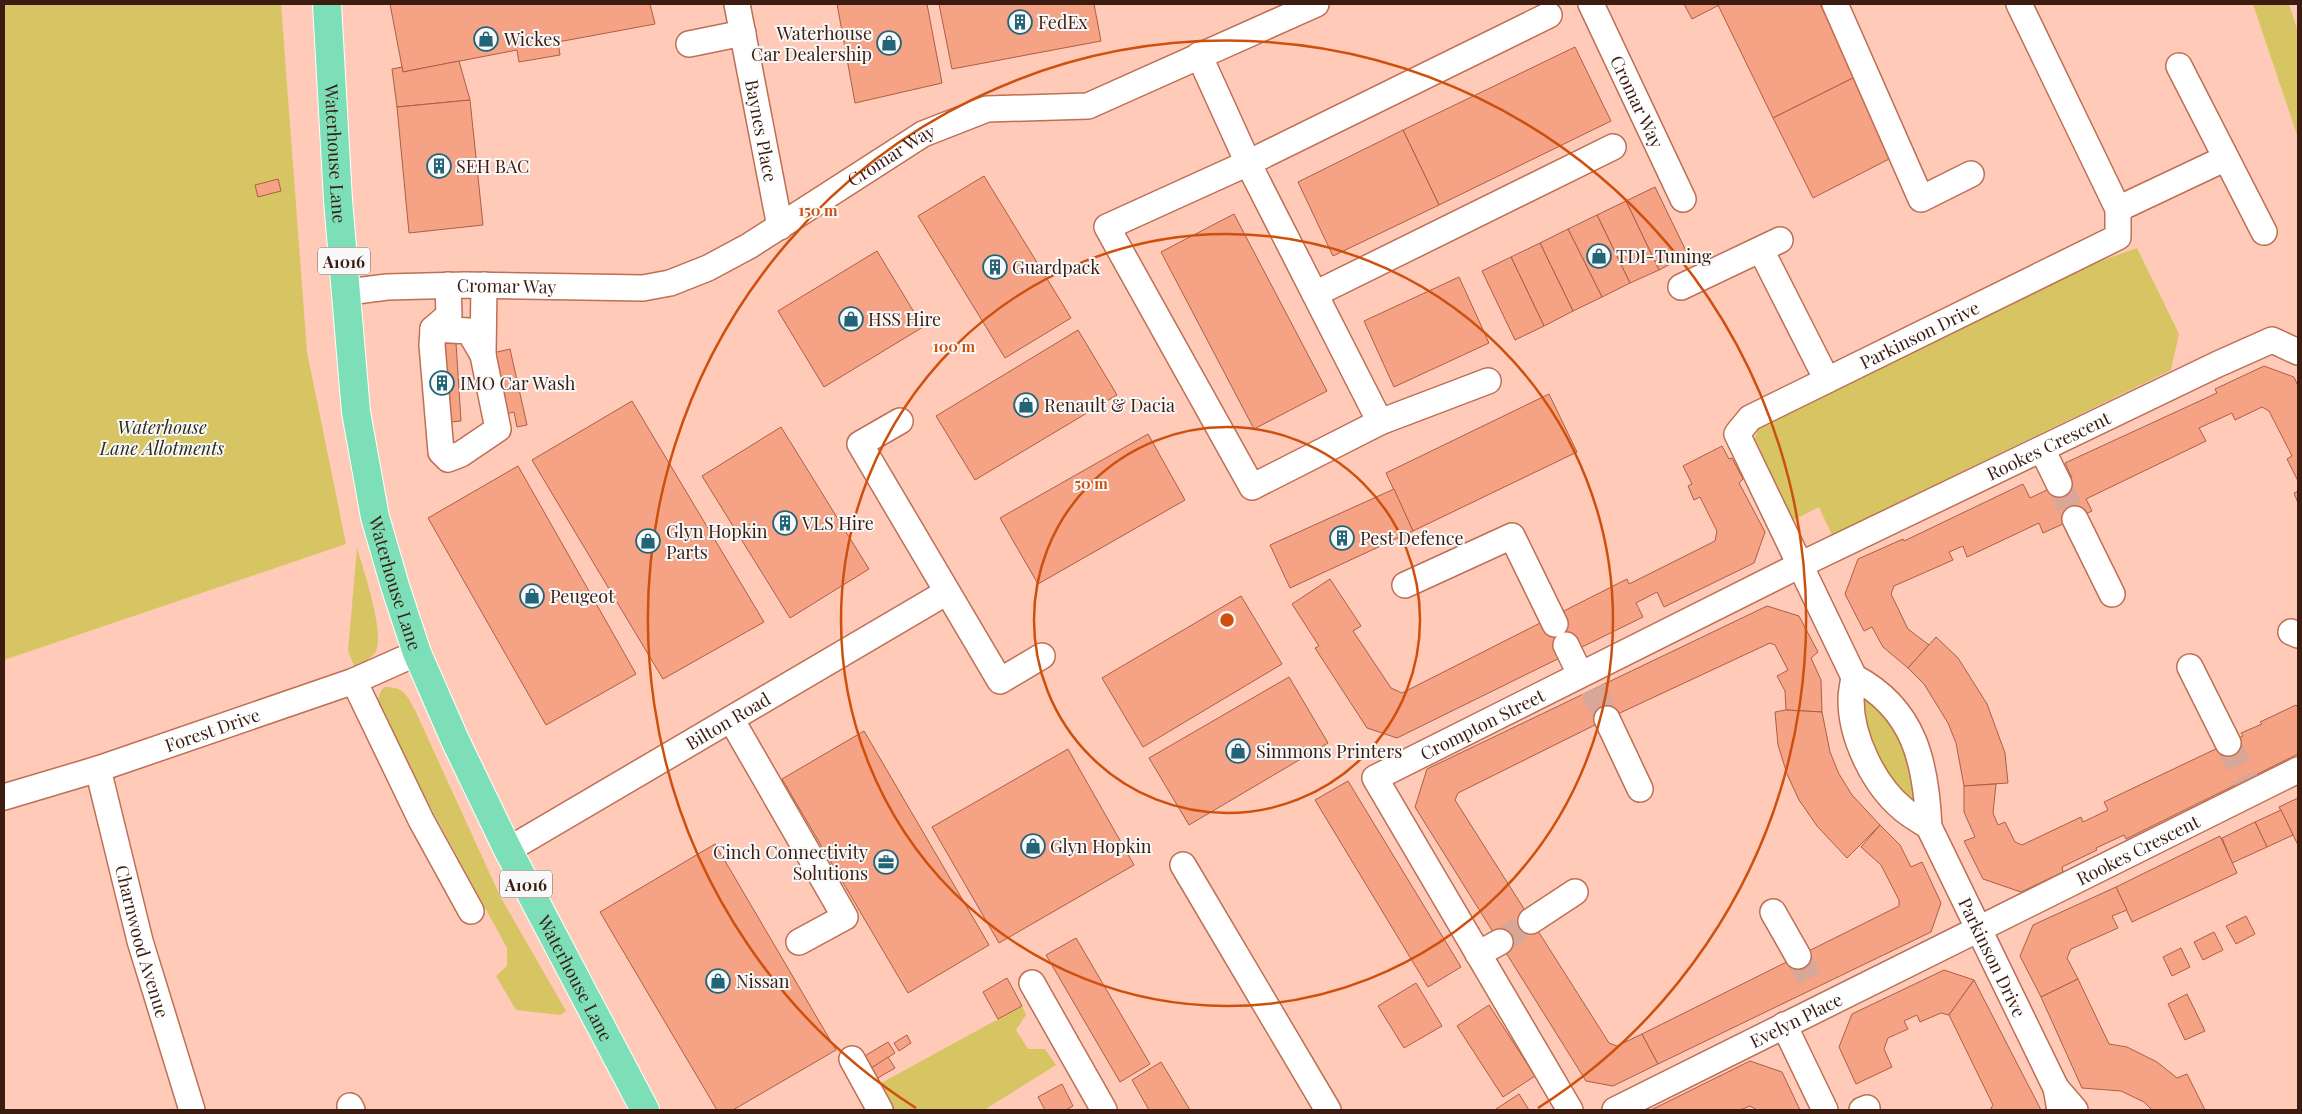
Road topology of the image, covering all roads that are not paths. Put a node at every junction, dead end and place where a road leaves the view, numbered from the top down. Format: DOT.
graph roads {
  1 [pos="327,4"];
  2 [pos="737,4"];
  3 [pos="1316,4"];
  4 [pos="1591,4"];
  5 [pos="1835,4"];
  6 [pos="2020,4"];
  7 [pos="1550,15"];
  8 [pos="743,33"];
  9 [pos="689,44"];
  10 [pos="1199,55"];
  11 [pos="2180,66"];
  12 [pos="1613,146"];
  13 [pos="2226,158"];
  14 [pos="1248,163"];
  15 [pos="1971,174"];
  16 [pos="1683,200"];
  17 [pos="2118,209"];
  18 [pos="780,227"];
  19 [pos="2264,232"];
  20 [pos="448,285"];
  21 [pos="484,286"];
  22 [pos="1681,287"];
  23 [pos="348,292"];
  24 [pos="1315,294"];
  25 [pos="433,330"];
  26 [pos="2298,352"];
  27 [pos="484,354"];
  28 [pos="1827,380"];
  29 [pos="1488,381"];
  30 [pos="900,421"];
  31 [pos="1380,422"];
  32 [pos="2042,448"];
  33 [pos="2059,484"];
  34 [pos="2075,519"];
  35 [pos="1800,565"];
  36 [pos="1405,585"];
  37 [pos="947,592"];
  38 [pos="2112,594"];
  39 [pos="417,652"];
  40 [pos="1042,656"];
  41 [pos="2190,667"];
  42 [pos="1854,677"];
  43 [pos="1586,678"];
  44 [pos="354,681"];
  45 [pos="731,719"];
  46 [pos="1607,719"];
  47 [pos="2228,744"];
  48 [pos="98,769"];
  49 [pos="2298,770"];
  50 [pos="1640,789"];
  51 [pos="4,797"];
  52 [pos="1929,827"];
  53 [pos="508,850"];
  54 [pos="1183,866"];
  55 [pos="1575,892"];
  56 [pos="471,911"];
  57 [pos="1773,912"];
  58 [pos="1531,921"];
  59 [pos="1978,930"];
  60 [pos="799,942"];
  61 [pos="1500,942"];
  62 [pos="1478,954"];
  63 [pos="1798,956"];
  64 [pos="1032,983"];
  65 [pos="1784,1025"];
  66 [pos="852,1059"];
  67 [pos="2058,1099"];
  68 [pos="192,1110"];
  69 [pos="645,1110"];
  70 [pos="880,1110"];
  71 [pos="1104,1110"];
  72 [pos="1328,1110"];
  73 [pos="1570,1110"];
  74 [pos="1615,1110"];
  75 [pos="1825,1110"];
  76 [pos="2075,1110"];
  1 -- 23 [label="main road, Waterhouse Lane / A1016"];
  2 -- 8 [label="street, Baynes Place"];
  3 -- 10 [label="street, Cromar Way"];
  4 -- 16 [label="street, Cromar Way"];
  5 -- 15 [label="street"];
  6 -- 17 [label="street, Parkinson Drive"];
  7 -- 14 [label="street"];
  8 -- 9 [label="street"];
  8 -- 18 [label="street, Baynes Place"];
  10 -- 14 [label="street"];
  10 -- 18 [label="street, Cromar Way"];
  11 -- 13 [label="street"];
  12 -- 24 [label="street"];
  13 -- 17 [label="street"];
  13 -- 19 [label="street"];
  14 -- 24 [label="street"];
  14 -- 31 [label="street"];
  17 -- 28 [label="street, Parkinson Drive"];
  18 -- 21 [label="street, Cromar Way"];
  20 -- 21 [label="street, Cromar Way"];
  20 -- 23 [label="street, Cromar Way"];
  20 -- 25 [label="street"];
  21 -- 27 [label="street"];
  22 -- 28 [label="street"];
  23 -- 39 [label="main road, Waterhouse Lane / A1016"];
  24 -- 31 [label="street"];
  25 -- 27 [label="street"];
  25 -- 27 [label="street"];
  26 -- 32 [label="street, Rookes Crescent"];
  28 -- 35 [label="street, Parkinson Drive"];
  29 -- 31 [label="street"];
  30 -- 37 [label="street"];
  32 -- 33 [label="street"];
  32 -- 35 [label="street, Rookes Crescent"];
  34 -- 38 [label="street"];
  35 -- 42 [label="street, Parkinson Drive"];
  35 -- 43 [label="street, Crompton Street"];
  36 -- 43 [label="street"];
  37 -- 40 [label="street"];
  37 -- 45 [label="street, Bilton Road"];
  39 -- 44 [label="street, Forest Drive"];
  39 -- 53 [label="main road, Waterhouse Lane / A1016"];
  41 -- 47 [label="street"];
  42 -- 52 [label="street, Parkinson Drive"];
  42 -- 52 [label="street, Parkinson Drive"];
  43 -- 62 [label="street, Crompton Street"];
  44 -- 48 [label="street, Forest Drive"];
  44 -- 56 [label="street"];
  45 -- 53 [label="street, Bilton Road"];
  45 -- 60 [label="street"];
  46 -- 50 [label="street"];
  48 -- 51 [label="street, Forest Drive"];
  48 -- 68 [label="street, Charnwood Avenue"];
  49 -- 59 [label="street, Rookes Crescent"];
  52 -- 59 [label="street, Parkinson Drive"];
  53 -- 69 [label="main road, Waterhouse Lane / A1016"];
  54 -- 72 [label="street"];
  55 -- 58 [label="street"];
  57 -- 63 [label="street"];
  59 -- 65 [label="street, Evelyn Place"];
  59 -- 67 [label="street, Parkinson Drive"];
  61 -- 62 [label="street"];
  62 -- 73 [label="street, Crompton Street"];
  64 -- 71 [label="street"];
  65 -- 74 [label="street, Evelyn Place"];
  65 -- 75 [label="street"];
  66 -- 70 [label="street"];
  67 -- 76 [label="street, Parkinson Drive"];
}
